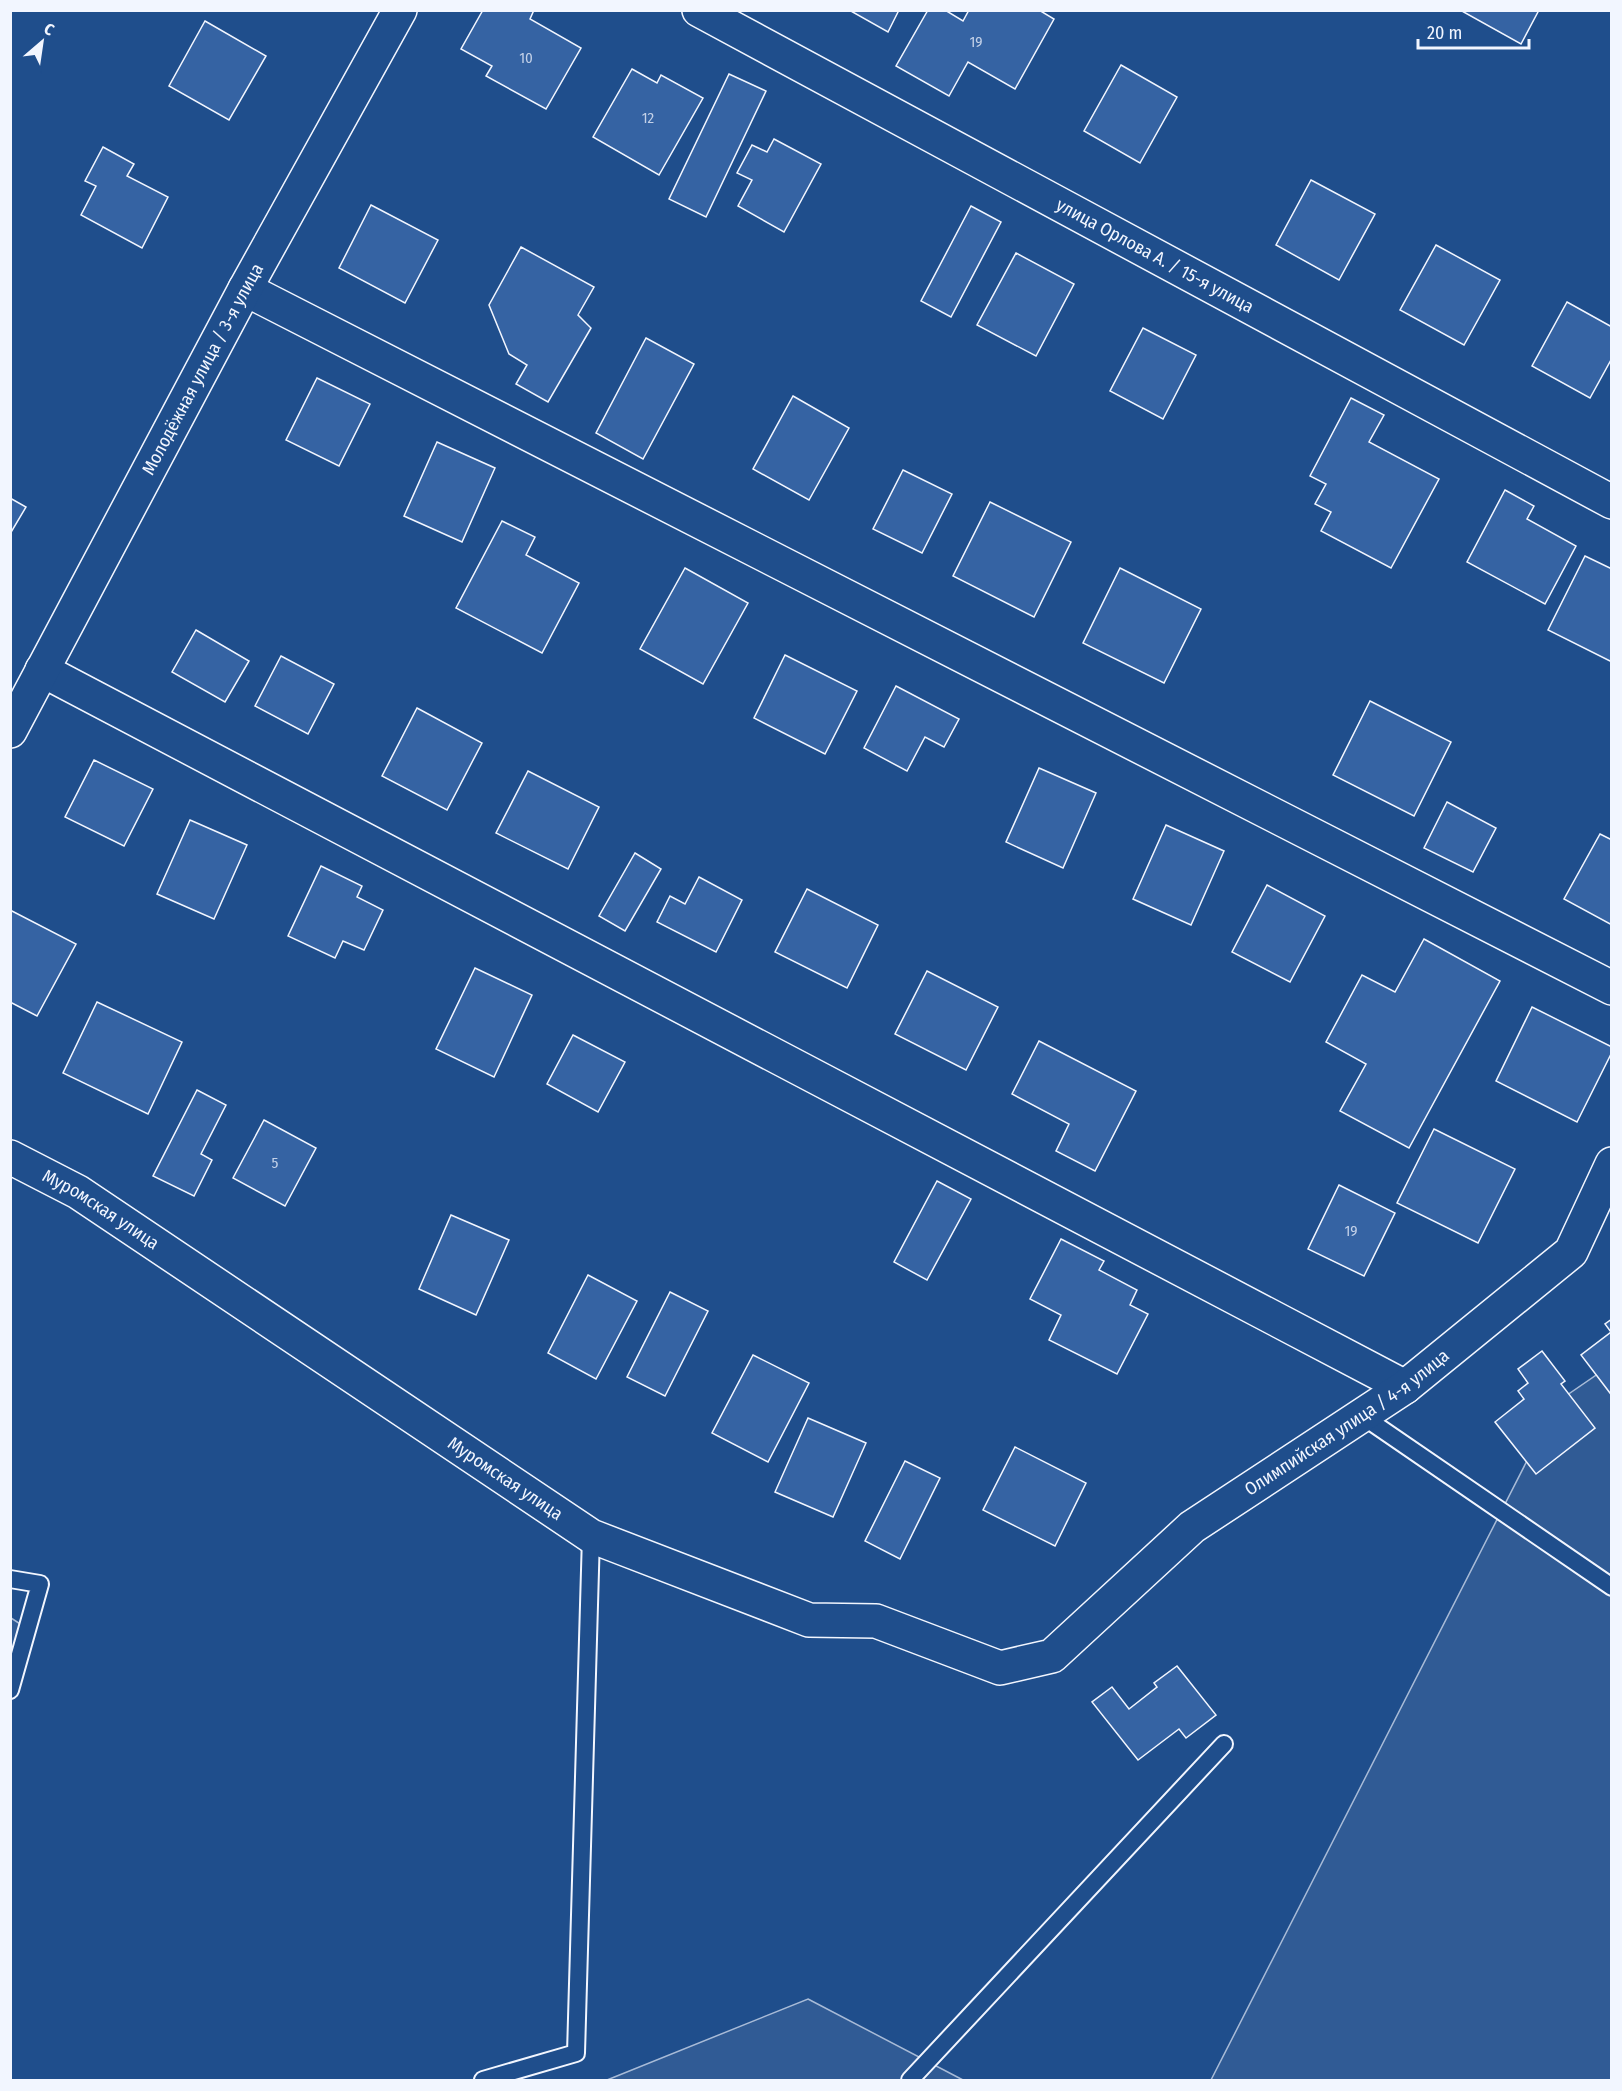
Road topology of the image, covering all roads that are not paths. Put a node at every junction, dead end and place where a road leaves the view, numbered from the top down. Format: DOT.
graph roads {
  1 [pos="400,10"];
  2 [pos="699,10"];
  3 [pos="245,289"];
  4 [pos="1611,502"];
  5 [pos="42,670"];
  6 [pos="10,730"];
  7 [pos="1611,988"];
  8 [pos="10,1157"];
  9 [pos="1611,1164"];
  10 [pos="1405,1387"];
  11 [pos="1361,1415"];
  12 [pos="591,1536"];
  13 [pos="10,1579"];
  14 [pos="1611,1587"];
  15 [pos="1052,1656"];
  16 [pos="10,1690"];
  17 [pos="1224,1744"];
  18 [pos="483,2080"];
  19 [pos="910,2080"];
  1 -- 3 [label="street, Молодёжная улица / 3-я улица"];
  2 -- 4 [label="street, улица Орлова А. / 15-я улица"];
  3 -- 5 [label="street, Молодёжная улица / 3-я улица"];
  3 -- 7 [label="street"];
  5 -- 6 [label="street, Молодёжная улица / 3-я улица"];
  5 -- 10 [label="street"];
  8 -- 12 [label="street, Муромская улица"];
  9 -- 10 [label="street, Олимпийская улица / 4-я улица"];
  10 -- 11 [label="street, Олимпийская улица / 4-я улица"];
  11 -- 14 [label="lane"];
  11 -- 15 [label="street, Олимпийская улица / 4-я улица"];
  12 -- 15 [label="street, Муромская улица"];
  12 -- 18 [label="lane"];
  13 -- 16 [label="lane"];
  17 -- 19 [label="lane"];
}
